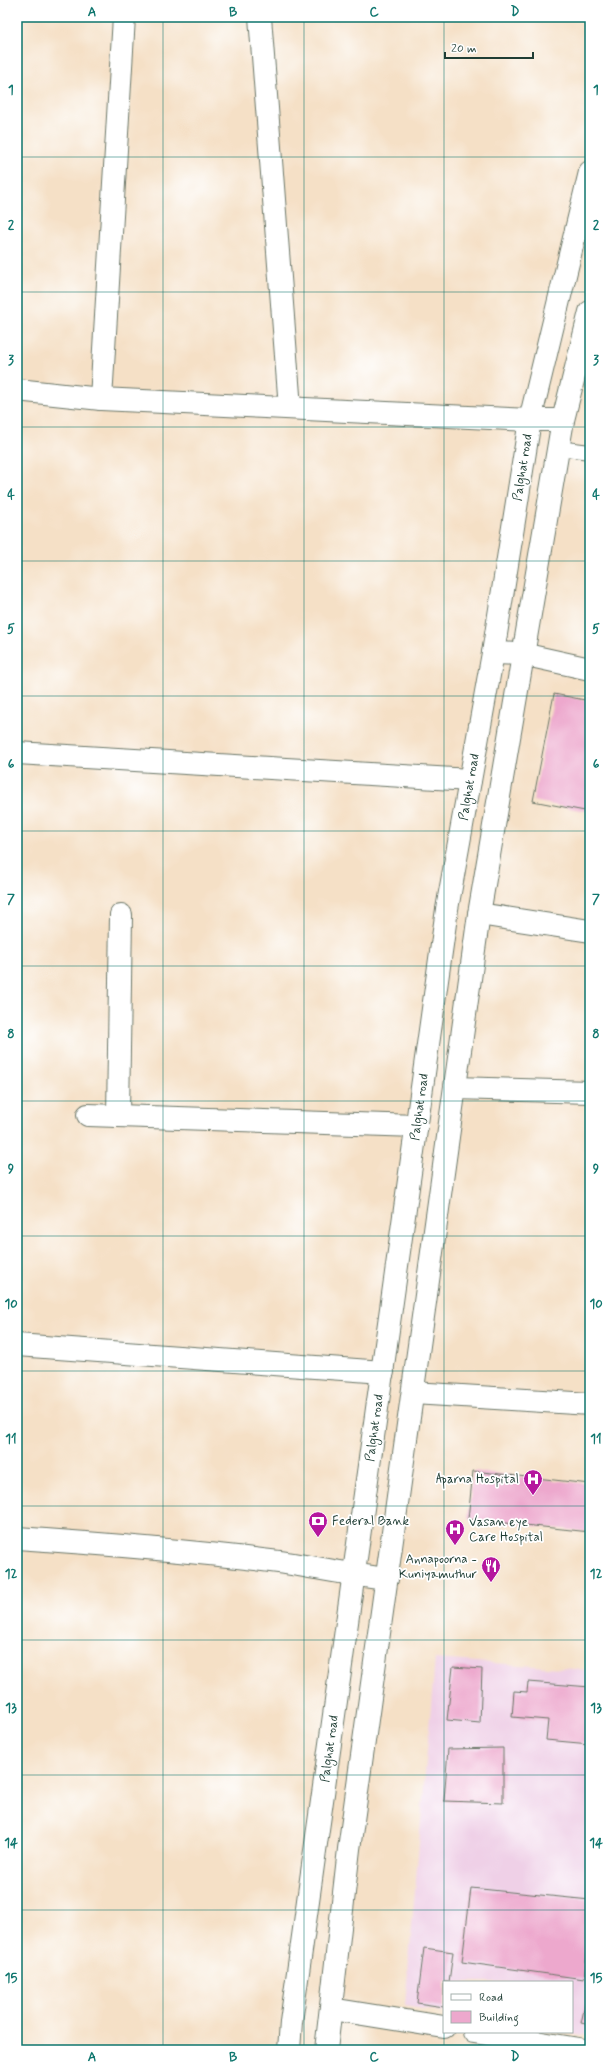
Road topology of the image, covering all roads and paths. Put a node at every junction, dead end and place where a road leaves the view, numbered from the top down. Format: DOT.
graph roads {
  1 [pos="124,17"];
  2 [pos="260,17"];
  3 [pos="590,172"];
  4 [pos="590,312"];
  5 [pos="17,390"];
  6 [pos="101,399"];
  7 [pos="290,408"];
  8 [pos="530,420"];
  9 [pos="563,420"];
  10 [pos="558,448"];
  11 [pos="590,452"];
  12 [pos="493,654"];
  13 [pos="522,654"];
  14 [pos="590,669"];
  15 [pos="17,753"];
  16 [pos="470,780"];
  17 [pos="479,914"];
  18 [pos="120,915"];
  19 [pos="590,931"];
  20 [pos="455,1088"];
  21 [pos="590,1092"];
  22 [pos="88,1116"];
  23 [pos="118,1116"];
  24 [pos="417,1126"];
  25 [pos="17,1345"];
  26 [pos="383,1372"];
  27 [pos="413,1393"];
  28 [pos="590,1404"];
  29 [pos="17,1538"];
  30 [pos="354,1576"];
  31 [pos="387,1579"];
  32 [pos="331,2009"];
  33 [pos="443,2027"];
  34 [pos="480,2033"];
  35 [pos="289,2050"];
  36 [pos="326,2050"];
  37 [pos="585,2050"];
  1 -- 6 [label="street"];
  2 -- 7 [label="street"];
  3 -- 8 [label="street, Palghat road"];
  4 -- 9 [label="street"];
  5 -- 6 [label="street"];
  6 -- 7 [label="street"];
  7 -- 8 [label="street"];
  8 -- 9 [label="street"];
  8 -- 12 [label="street, Palghat road"];
  9 -- 10 [label="street"];
  10 -- 11 [label="lane"];
  10 -- 13 [label="street"];
  12 -- 13 [label="street"];
  12 -- 16 [label="street, Palghat road"];
  13 -- 14 [label="street"];
  13 -- 17 [label="street"];
  15 -- 16 [label="street"];
  16 -- 24 [label="street, Palghat road"];
  17 -- 19 [label="street"];
  17 -- 20 [label="street"];
  18 -- 23 [label="street"];
  20 -- 21 [label="street"];
  20 -- 27 [label="street"];
  22 -- 23 [label="street"];
  23 -- 24 [label="street"];
  24 -- 26 [label="street, Palghat road"];
  25 -- 26 [label="street"];
  26 -- 30 [label="street, Palghat road"];
  27 -- 28 [label="street"];
  27 -- 31 [label="street"];
  29 -- 30 [label="street"];
  30 -- 31 [label="street"];
  30 -- 35 [label="street, Palghat road"];
  31 -- 32 [label="street"];
  32 -- 33 [label="street"];
  32 -- 36 [label="street"];
  34 -- 37 [label="street"];
}
